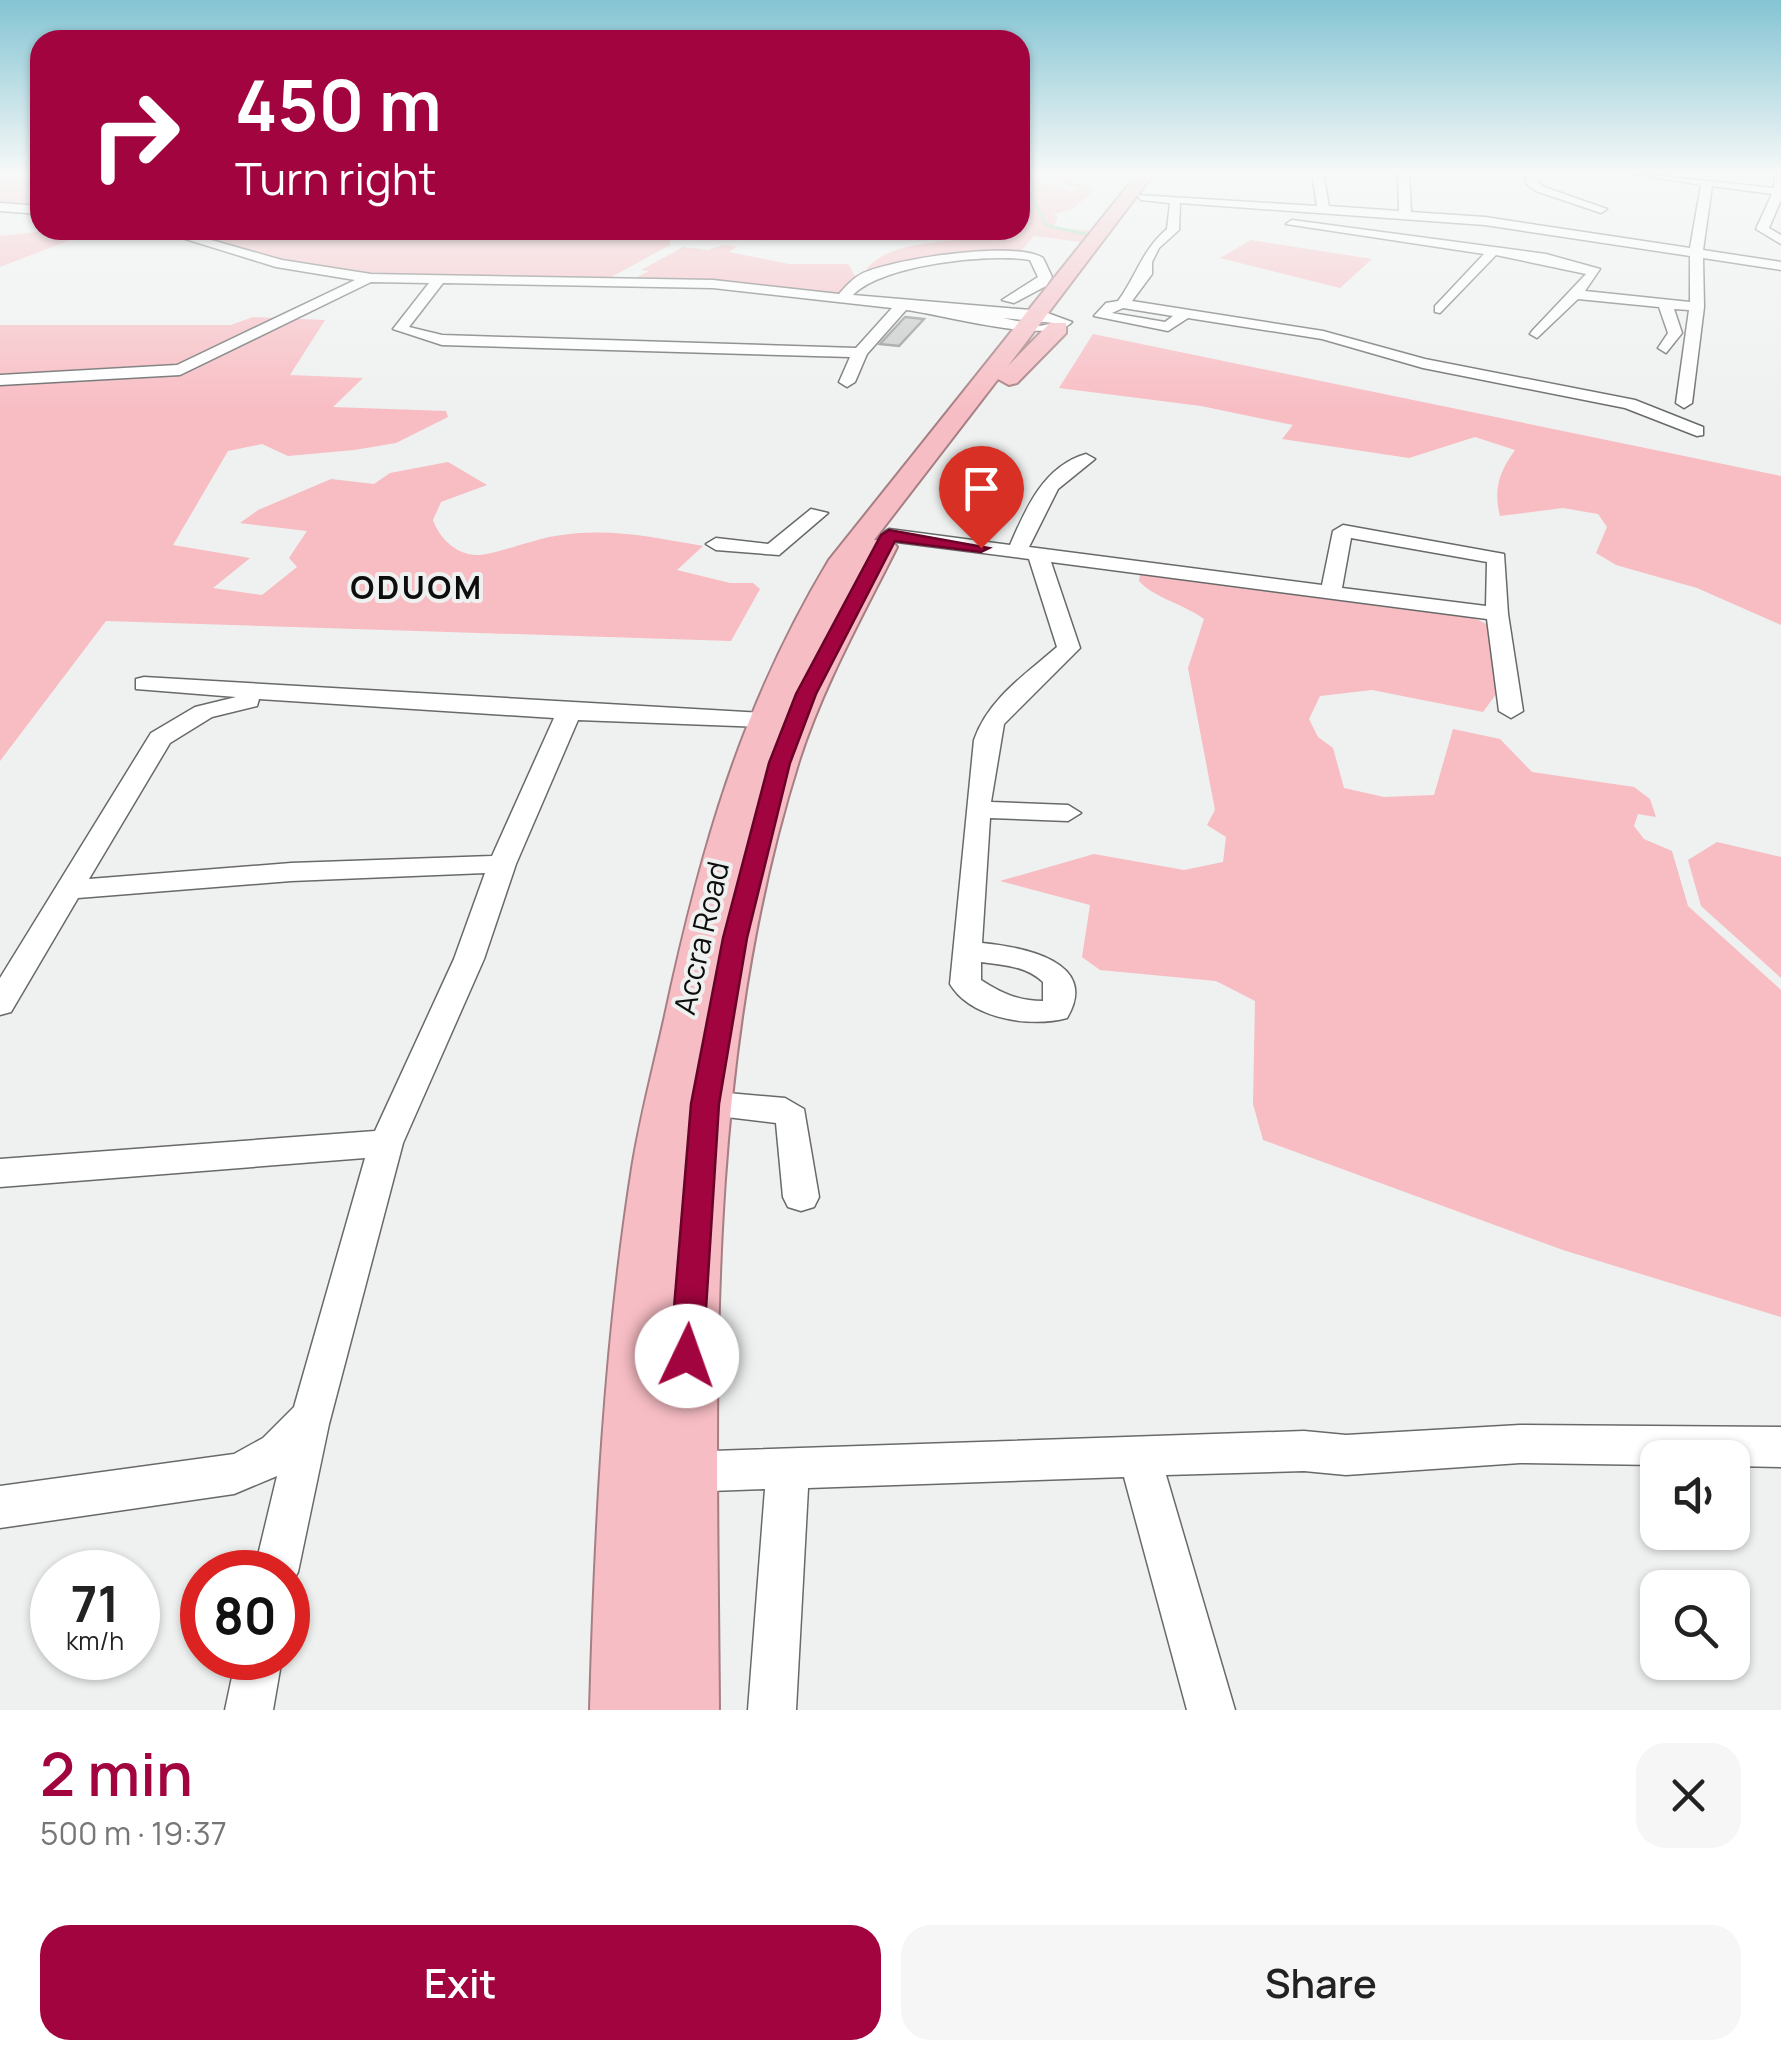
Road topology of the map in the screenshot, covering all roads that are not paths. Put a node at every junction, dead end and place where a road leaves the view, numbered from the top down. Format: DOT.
graph roads {
  1 [pos="242,253"];
  2 [pos="1084,253"];
  3 [pos="1091,253"];
  4 [pos="1150,253"];
  5 [pos="1491,253"];
  6 [pos="1504,253"];
  7 [pos="1696,253"];
  8 [pos="1706,253"];
  9 [pos="1781,266"];
  10 [pos="370,278"];
  11 [pos="439,280"];
  12 [pos="1576,294"];
  13 [pos="844,297"];
  14 [pos="1123,304"];
  15 [pos="902,305"];
  16 [pos="1666,306"];
  17 [pos="1440,308"];
  18 [pos="1697,308"];
  19 [pos="1036,314"];
  20 [pos="1184,314"];
  21 [pos="1537,334"];
  22 [pos="1666,348"];
  23 [pos="860,353"];
  24 [pos="0,380"];
  25 [pos="847,382"];
  26 [pos="1684,403"];
  27 [pos="1697,431"];
  28 [pos="1086,459"];
  29 [pos="818,513"];
  30 [pos="889,535"];
  31 [pos="716,544"];
  32 [pos="1028,554"];
  33 [pos="1330,592"];
  34 [pos="1497,614"];
  35 [pos="144,684"];
  36 [pos="280,696"];
  37 [pos="1512,711"];
  38 [pos="569,712"];
  39 [pos="763,720"];
  40 [pos="980,813"];
  41 [pos="1068,813"];
  42 [pos="502,864"];
  43 [pos="68,890"];
  44 [pos="968,951"];
  45 [pos="0,1004"];
  46 [pos="705,1104"];
  47 [pos="386,1143"];
  48 [pos="0,1173"];
  49 [pos="801,1197"];
  50 [pos="312,1416"];
  51 [pos="1781,1447"];
  52 [pos="1140,1459"];
  53 [pos="788,1470"];
  54 [pos="683,1472"];
  55 [pos="0,1507"];
  56 [pos="281,1550"];
  57 [pos="255,1680"];
  58 [pos="250,1710"];
  59 [pos="624,1710"];
  60 [pos="684,1710"];
  61 [pos="772,1710"];
  62 [pos="1211,1710"];
  1 -- 10 [label="street"];
  2 -- 19 [label="highway, Accra Road"];
  3 -- 19 [label="highway, Accra Road"];
  4 -- 14 [label="street"];
  5 -- 17 [label="street"];
  6 -- 12 [label="street"];
  7 -- 18 [label="street"];
  8 -- 9 [label="street"];
  10 -- 11 [label="street"];
  10 -- 24 [label="street"];
  11 -- 13 [label="street"];
  11 -- 23 [label="street"];
  12 -- 16 [label="street"];
  12 -- 21 [label="street"];
  13 -- 15 [label="street"];
  13 -- 19 [label="street"];
  14 -- 20 [label="street"];
  14 -- 20 [label="street"];
  15 -- 19 [label="street"];
  15 -- 23 [label="street"];
  16 -- 18 [label="street"];
  16 -- 22 [label="street"];
  18 -- 26 [label="street"];
  19 -- 30 [label="highway, Accra Road"];
  19 -- 39 [label="highway, Accra Road"];
  20 -- 27 [label="street"];
  23 -- 25 [label="street"];
  28 -- 32 [label="street"];
  29 -- 31 [label="street"];
  30 -- 32 [label="street"];
  30 -- 46 [label="highway, Accra Road"];
  32 -- 33 [label="street"];
  32 -- 40 [label="street"];
  33 -- 34 [label="street"];
  33 -- 34 [label="street"];
  34 -- 37 [label="street"];
  35 -- 36 [label="street"];
  36 -- 38 [label="street"];
  36 -- 43 [label="street"];
  38 -- 39 [label="street"];
  38 -- 42 [label="street"];
  39 -- 59 [label="highway, Accra Road"];
  40 -- 41 [label="street"];
  40 -- 44 [label="street"];
  42 -- 43 [label="street"];
  42 -- 47 [label="street"];
  43 -- 45 [label="street"];
  46 -- 49 [label="street"];
  46 -- 54 [label="highway, Accra Road"];
  47 -- 48 [label="street"];
  47 -- 50 [label="street"];
  50 -- 55 [label="street"];
  50 -- 56 [label="street"];
  51 -- 52 [label="street"];
  52 -- 53 [label="street"];
  52 -- 62 [label="street"];
  53 -- 54 [label="street"];
  53 -- 61 [label="street"];
  54 -- 60 [label="highway, Accra Road"];
  57 -- 58 [label="street"];
}
